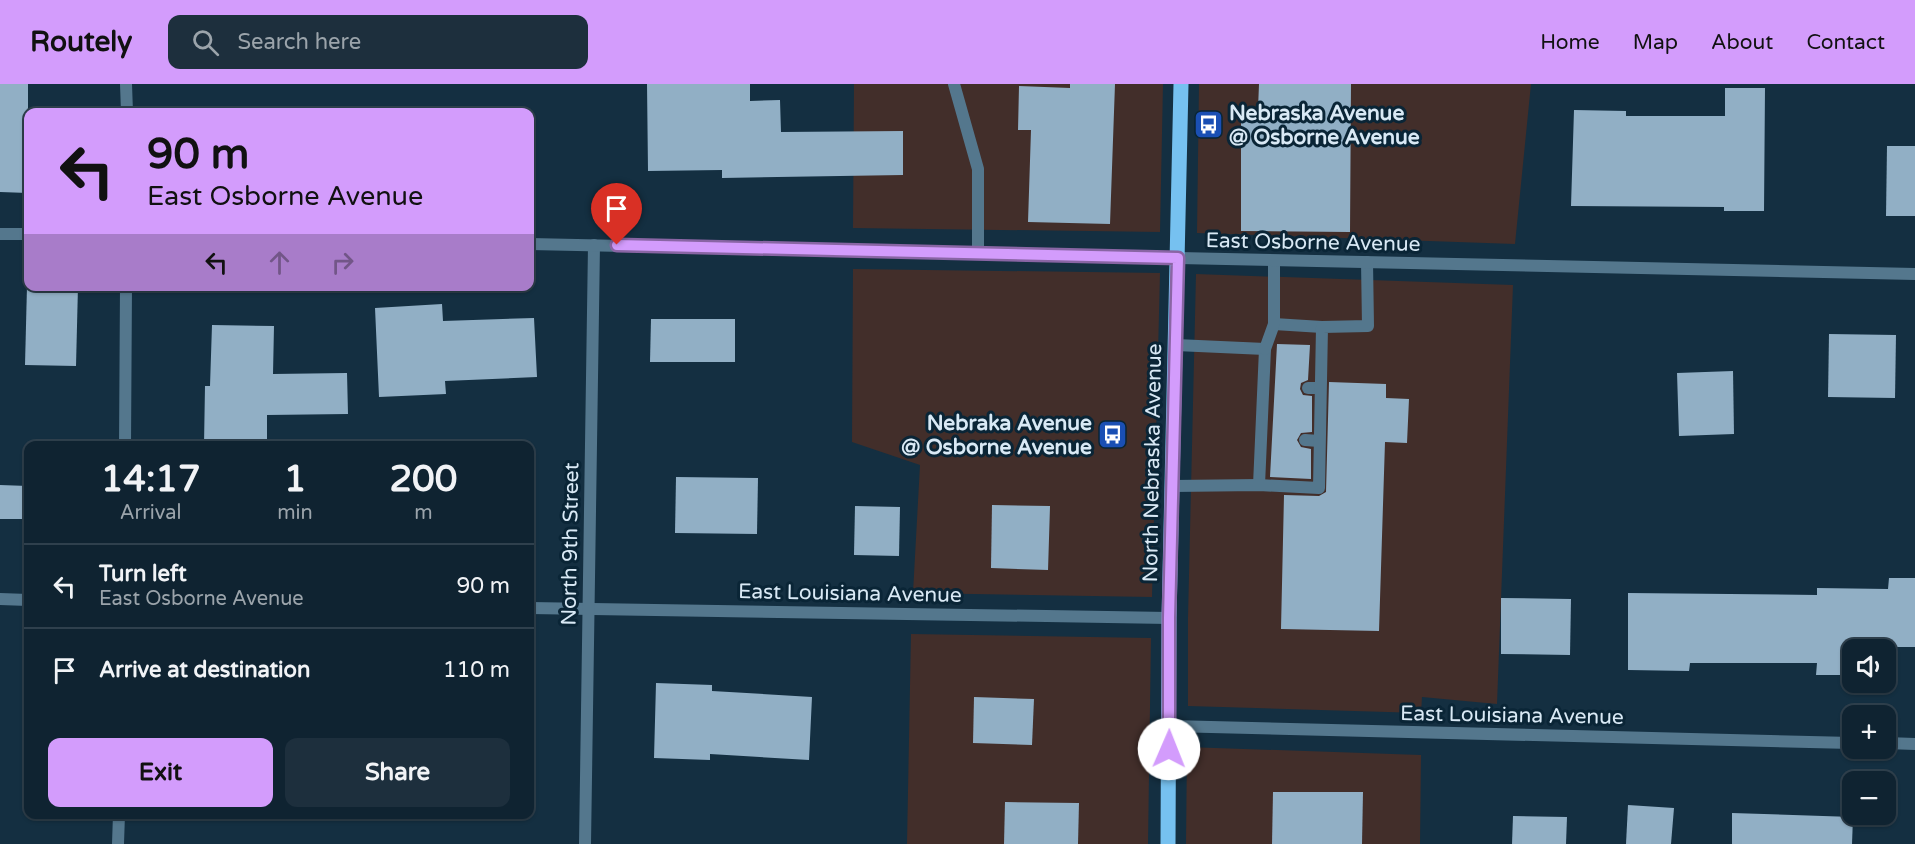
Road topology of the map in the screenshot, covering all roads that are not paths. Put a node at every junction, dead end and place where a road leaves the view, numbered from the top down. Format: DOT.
graph roads {
  1 [pos="126,84"];
  2 [pos="954,84"];
  3 [pos="1181,84"];
  4 [pos="127,108"];
  5 [pos="0,234"];
  6 [pos="24,234"];
  7 [pos="534,244"];
  8 [pos="594,245"];
  9 [pos="978,253"];
  10 [pos="1178,258"];
  11 [pos="1274,261"];
  12 [pos="1367,262"];
  13 [pos="1915,274"];
  14 [pos="126,291"];
  15 [pos="1274,324"];
  16 [pos="1322,327"];
  17 [pos="1176,345"];
  18 [pos="1265,349"];
  19 [pos="1305,440"];
  20 [pos="125,441"];
  21 [pos="1319,441"];
  22 [pos="1259,485"];
  23 [pos="1173,486"];
  24 [pos="0,599"];
  25 [pos="24,600"];
  26 [pos="534,608"];
  27 [pos="589,609"];
  28 [pos="1169,618"];
  29 [pos="1170,726"];
  30 [pos="1842,743"];
  31 [pos="1896,743"];
  32 [pos="1915,744"];
  33 [pos="119,819"];
  34 [pos="118,844"];
  35 [pos="585,844"];
  36 [pos="1168,844"];
  1 -- 4 [label="street"];
  2 -- 9 [label="street"];
  3 -- 10 [label="main road, North Nebraska Avenue"];
  5 -- 6 [label="street"];
  7 -- 8 [label="street, East Osborne Avenue"];
  8 -- 9 [label="street, East Osborne Avenue"];
  8 -- 27 [label="street, North 9th Street"];
  9 -- 10 [label="street, East Osborne Avenue"];
  10 -- 11 [label="street, East Osborne Avenue"];
  10 -- 17 [label="main road, North Nebraska Avenue"];
  11 -- 12 [label="street, East Osborne Avenue"];
  11 -- 15 [label="street"];
  12 -- 13 [label="street, East Osborne Avenue"];
  12 -- 16 [label="street"];
  14 -- 20 [label="street"];
  15 -- 16 [label="street"];
  15 -- 18 [label="street"];
  16 -- 21 [label="street"];
  17 -- 18 [label="street"];
  17 -- 23 [label="main road, North Nebraska Avenue"];
  18 -- 22 [label="street"];
  19 -- 21 [label="street"];
  21 -- 22 [label="street"];
  22 -- 23 [label="street"];
  23 -- 28 [label="main road, North Nebraska Avenue"];
  24 -- 25 [label="street"];
  26 -- 27 [label="street, East Louisiana Avenue"];
  27 -- 28 [label="street, East Louisiana Avenue"];
  27 -- 35 [label="street, North 9th Street"];
  28 -- 29 [label="main road, North Nebraska Avenue"];
  29 -- 30 [label="street, East Louisiana Avenue"];
  29 -- 36 [label="main road, North Nebraska Avenue"];
  31 -- 32 [label="street"];
  33 -- 34 [label="street"];
}
